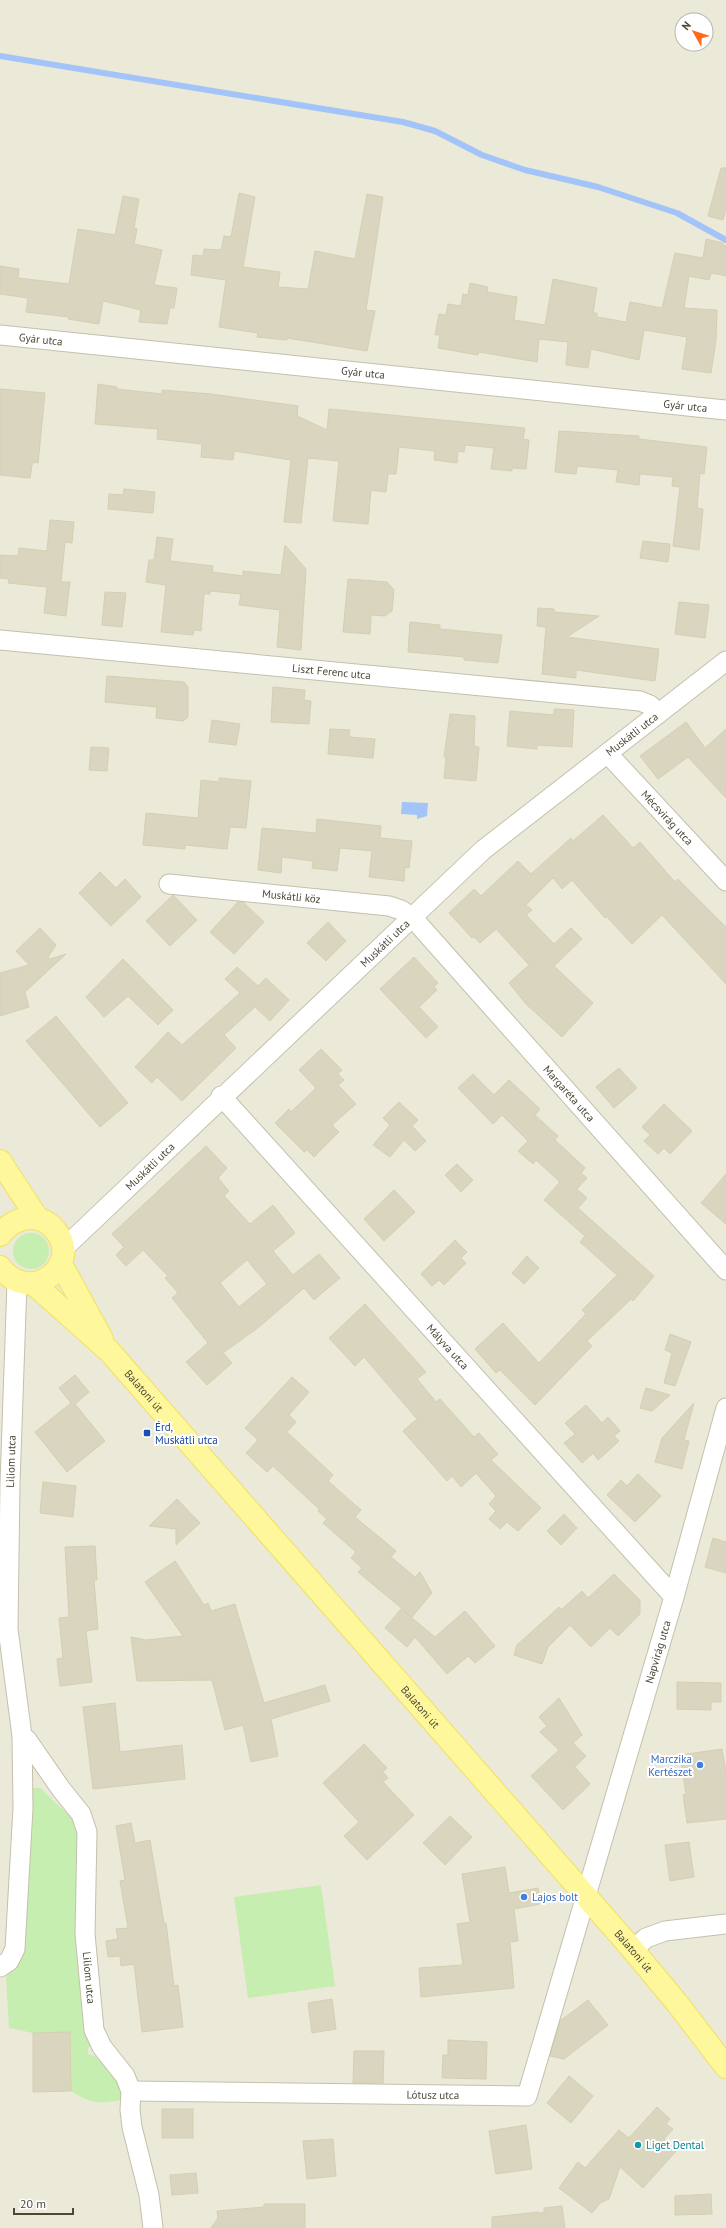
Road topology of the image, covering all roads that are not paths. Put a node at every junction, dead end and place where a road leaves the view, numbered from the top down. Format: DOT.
graph roads {
  1 [pos="0,335"];
  2 [pos="726,410"];
  3 [pos="0,640"];
  4 [pos="726,661"];
  5 [pos="658,714"];
  6 [pos="608,754"];
  7 [pos="726,881"];
  8 [pos="169,884"];
  9 [pos="412,917"];
  10 [pos="221,1096"];
  11 [pos="0,1161"];
  12 [pos="0,1210"];
  13 [pos="38,1219"];
  14 [pos="1,1234"];
  15 [pos="62,1256"];
  16 [pos="0,1268"];
  17 [pos="726,1270"];
  18 [pos="26,1284"];
  19 [pos="110,1352"];
  20 [pos="726,1408"];
  21 [pos="721,1439"];
  22 [pos="674,1597"];
  23 [pos="22,1736"];
  24 [pos="586,1896"];
  25 [pos="726,1924"];
  26 [pos="633,1950"];
  27 [pos="0,1967"];
  28 [pos="726,2067"];
  29 [pos="131,2091"];
  30 [pos="153,2228"];
  1 -- 2 [label="street, Gyár utca"];
  3 -- 5 [label="street, Liszt Ferenc utca"];
  4 -- 5 [label="street, Muskátli utca"];
  5 -- 6 [label="street, Muskátli utca"];
  6 -- 7 [label="street, Mécsvirág utca"];
  6 -- 9 [label="street, Muskátli utca"];
  8 -- 9 [label="street, Muskátli köz"];
  9 -- 10 [label="street, Muskátli utca"];
  9 -- 17 [label="street, Margaréta utca"];
  10 -- 15 [label="street, Muskátli utca"];
  10 -- 22 [label="street, Mályva utca"];
  11 -- 13 [label="main road"];
  12 -- 14 [label="main road"];
  13 -- 14 [label="main road"];
  13 -- 15 [label="main road, Balatoni út"];
  15 -- 18 [label="main road"];
  15 -- 19 [label="main road, Balatoni út"];
  16 -- 18 [label="main road, Balatoni út"];
  18 -- 19 [label="main road, Balatoni út"];
  18 -- 23 [label="street, Liliom utca"];
  19 -- 24 [label="main road, Balatoni út"];
  20 -- 21 [label="street, Napvirág utca"];
  21 -- 22 [label="street, Napvirág utca"];
  22 -- 24 [label="street, Napvirág utca"];
  23 -- 27 [label="street, Liliom utca"];
  23 -- 29 [label="street, Liliom utca"];
  24 -- 26 [label="main road, Balatoni út"];
  24 -- 29 [label="street, Lótusz utca"];
  25 -- 26 [label="street"];
  26 -- 28 [label="main road, Balatoni út"];
  29 -- 30 [label="street, Liliom utca"];
}
